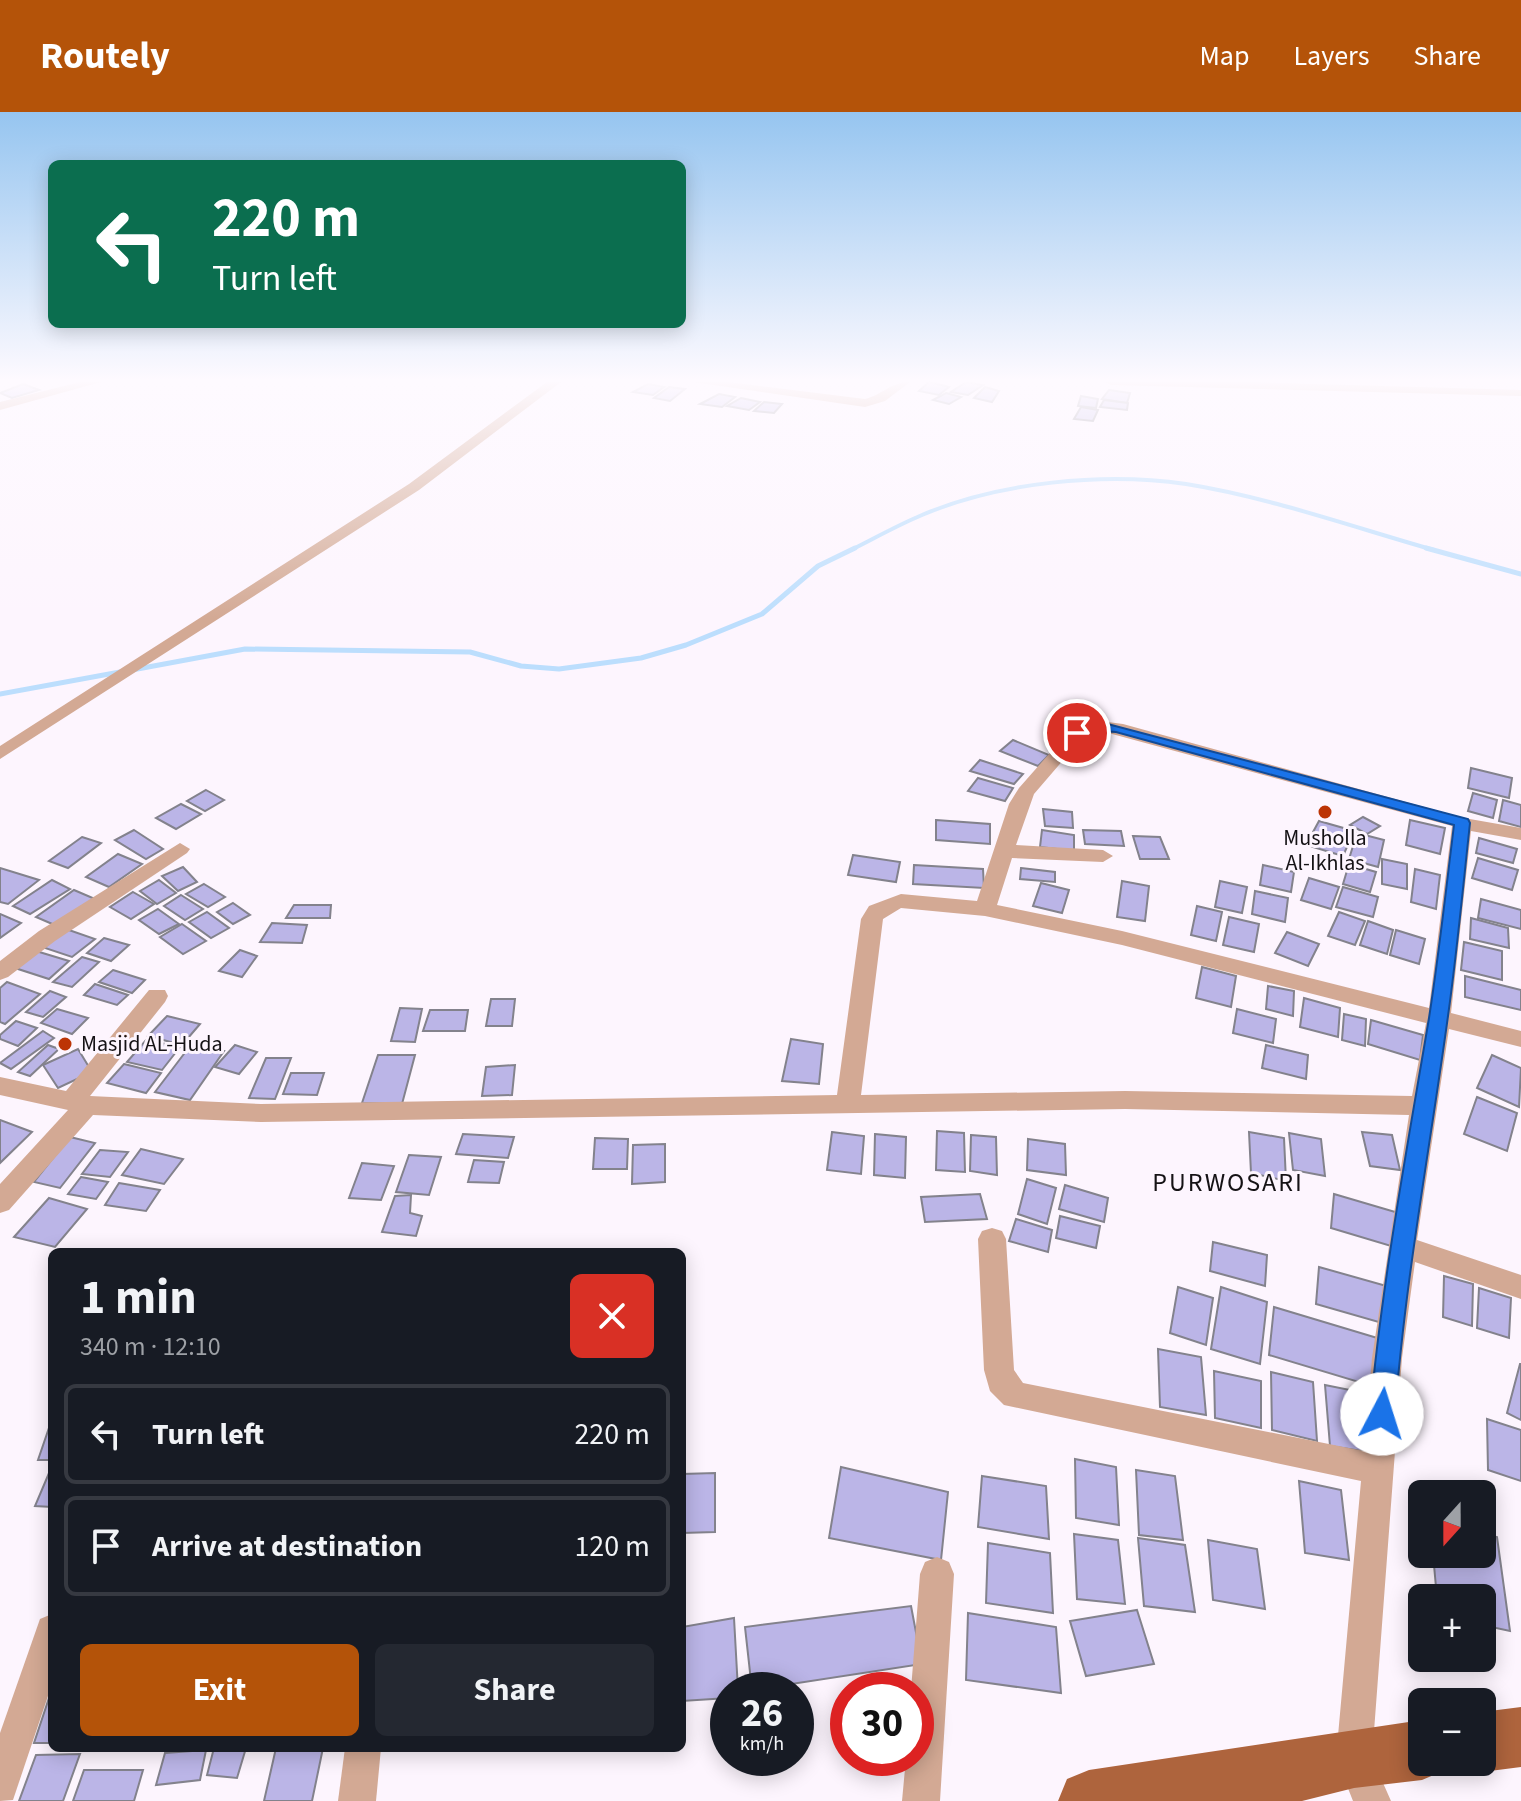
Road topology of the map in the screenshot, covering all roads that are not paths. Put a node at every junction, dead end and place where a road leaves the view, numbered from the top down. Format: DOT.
graph roads {
  1 [pos="449,461"];
  2 [pos="0,754"];
  3 [pos="1462,823"];
  4 [pos="1521,834"];
  5 [pos="180,849"];
  6 [pos="1004,851"];
  7 [pos="1103,856"];
  8 [pos="985,909"];
  9 [pos="0,972"];
  10 [pos="157,996"];
  11 [pos="1439,1017"];
  12 [pos="1521,1039"];
  13 [pos="0,1086"];
  14 [pos="79,1104"];
  15 [pos="848,1104"];
  16 [pos="1423,1106"];
  17 [pos="0,1202"];
  18 [pos="992,1239"];
  19 [pos="1405,1247"];
  20 [pos="1521,1287"];
  21 [pos="1378,1469"];
  22 [pos="937,1574"];
  23 [pos="48,1643"];
  24 [pos="1521,1737"];
  25 [pos="1496,1740"];
  26 [pos="363,1752"];
  27 [pos="1408,1757"];
  28 [pos="1363,1780"];
  29 [pos="0,1787"];
  30 [pos="357,1801"];
  31 [pos="921,1801"];
  32 [pos="1089,1801"];
  1 -- 2 [label="street"];
  3 -- 4 [label="street"];
  3 -- 6 [label="street"];
  3 -- 11 [label="street"];
  5 -- 9 [label="street"];
  6 -- 7 [label="street"];
  6 -- 8 [label="street"];
  8 -- 11 [label="street"];
  8 -- 15 [label="street"];
  10 -- 14 [label="street"];
  11 -- 12 [label="street"];
  11 -- 16 [label="street"];
  13 -- 14 [label="street"];
  14 -- 15 [label="street"];
  14 -- 17 [label="street"];
  15 -- 16 [label="street"];
  16 -- 19 [label="street"];
  18 -- 21 [label="street"];
  19 -- 20 [label="street"];
  19 -- 21 [label="street"];
  21 -- 28 [label="street"];
  22 -- 31 [label="street"];
  23 -- 29 [label="street"];
  24 -- 25 [label="main road"];
  26 -- 30 [label="street"];
  27 -- 28 [label="main road"];
  28 -- 32 [label="main road"];
}
